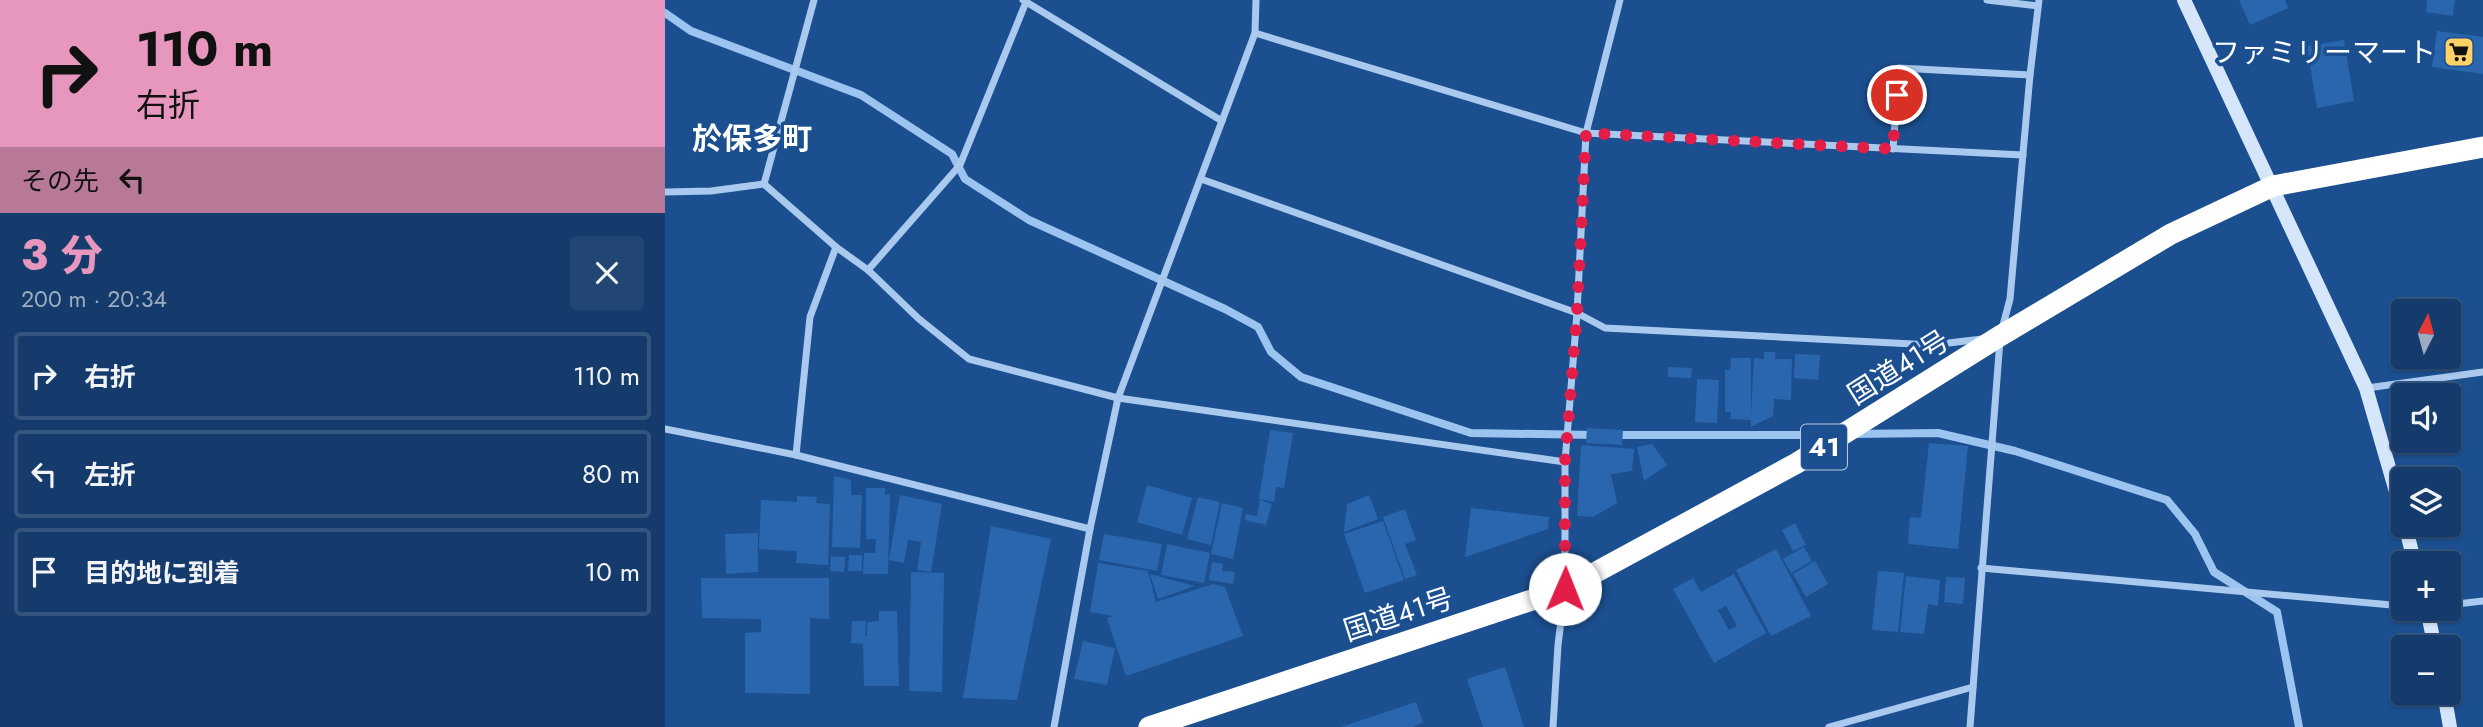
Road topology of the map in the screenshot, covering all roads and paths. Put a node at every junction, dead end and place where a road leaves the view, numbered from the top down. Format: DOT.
graph roads {
  1 [pos="814,0"];
  2 [pos="1256,0"];
  3 [pos="1620,0"];
  4 [pos="1987,0"];
  5 [pos="2184,0"];
  6 [pos="1024,1"];
  7 [pos="2038,3"];
  8 [pos="1255,33"];
  9 [pos="2030,75"];
  10 [pos="1222,121"];
  11 [pos="1586,133"];
  12 [pos="2483,147"];
  13 [pos="1893,149"];
  14 [pos="2023,155"];
  15 [pos="1201,179"];
  16 [pos="764,184"];
  17 [pos="2273,186"];
  18 [pos="665,192"];
  19 [pos="836,247"];
  20 [pos="868,271"];
  21 [pos="1577,313"];
  22 [pos="2000,336"];
  23 [pos="2483,372"];
  24 [pos="2366,388"];
  25 [pos="1118,398"];
  26 [pos="665,429"];
  27 [pos="796,455"];
  28 [pos="1565,462"];
  29 [pos="2391,474"];
  30 [pos="1090,529"];
  31 [pos="1981,569"];
  32 [pos="1565,589"];
  33 [pos="2483,601"];
  34 [pos="2461,604"];
  35 [pos="2391,605"];
  36 [pos="1973,687"];
  37 [pos="2446,705"];
  38 [pos="1054,727"];
  39 [pos="1149,727"];
  40 [pos="1553,727"];
  41 [pos="1829,727"];
  42 [pos="1970,727"];
  43 [pos="2450,727"];
  1 -- 16 [label="street"];
  2 -- 8 [label="street"];
  3 -- 11 [label="street"];
  4 -- 7 [label="street"];
  5 -- 17 [label="street"];
  6 -- 10 [label="street"];
  6 -- 20 [label="street"];
  7 -- 9 [label="street"];
  8 -- 10 [label="street"];
  8 -- 11 [label="street"];
  9 -- 13 [label="street"];
  9 -- 14 [label="street"];
  10 -- 15 [label="street"];
  11 -- 13 [label="street"];
  11 -- 21 [label="street"];
  12 -- 17 [label="highway, 国道41号 / 41"];
  13 -- 14 [label="street"];
  14 -- 22 [label="street"];
  15 -- 21 [label="street"];
  15 -- 25 [label="street"];
  16 -- 18 [label="street"];
  16 -- 19 [label="street"];
  17 -- 22 [label="highway, 国道41号 / 41"];
  17 -- 24 [label="street"];
  19 -- 20 [label="street"];
  19 -- 27 [label="street"];
  20 -- 25 [label="street"];
  21 -- 22 [label="street"];
  21 -- 28 [label="street"];
  22 -- 31 [label="street"];
  22 -- 32 [label="highway, 国道41号 / 41"];
  23 -- 24 [label="street"];
  24 -- 29 [label="street"];
  25 -- 28 [label="street"];
  25 -- 30 [label="street"];
  26 -- 27 [label="street"];
  27 -- 30 [label="street"];
  28 -- 32 [label="street"];
  30 -- 38 [label="street"];
  31 -- 35 [label="street"];
  31 -- 36 [label="street"];
  32 -- 39 [label="highway, 国道41号 / 41"];
  32 -- 40 [label="street"];
  33 -- 34 [label="street"];
  36 -- 41 [label="street"];
  36 -- 42 [label="street"];
  37 -- 43 [label="street"];
}
